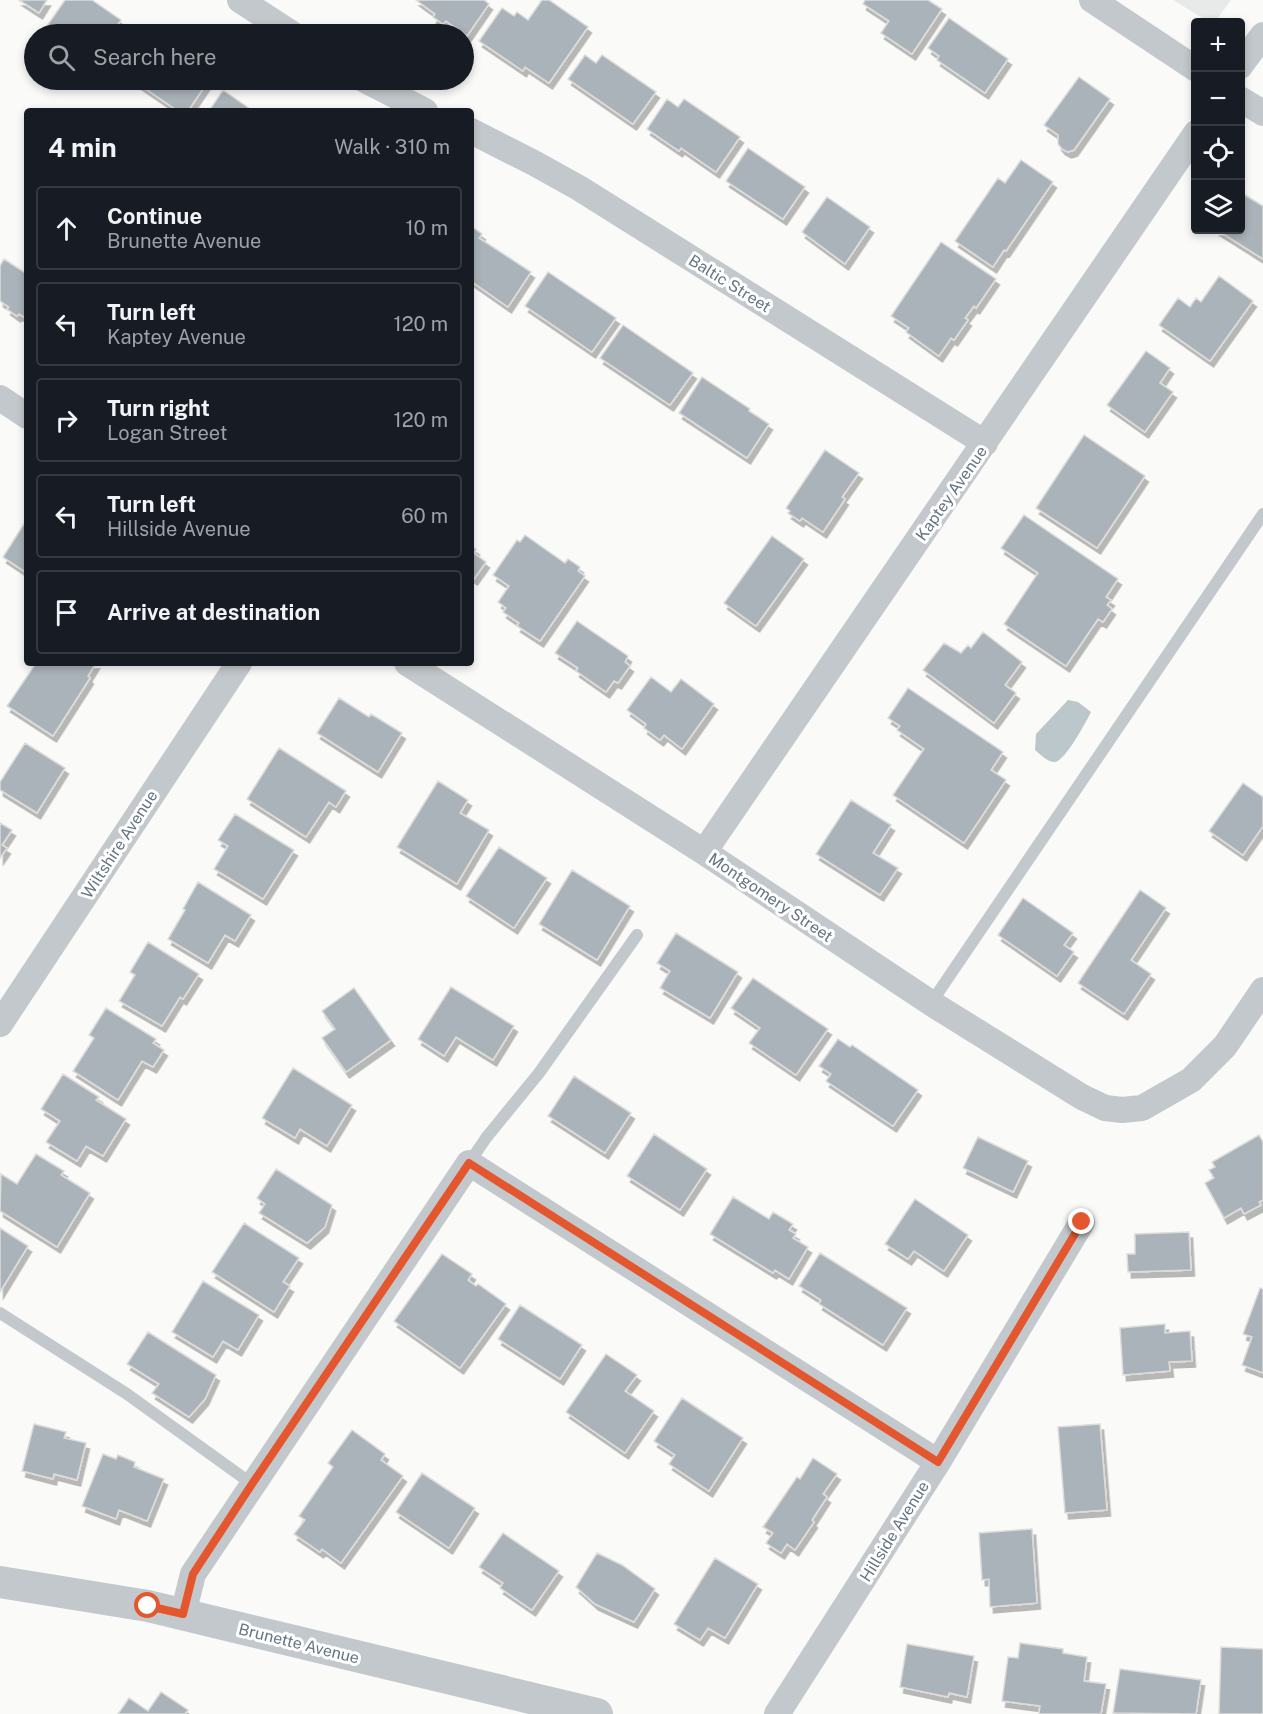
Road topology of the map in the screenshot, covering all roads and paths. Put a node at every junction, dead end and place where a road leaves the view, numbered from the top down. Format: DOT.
graph roads {
  1 [pos="240,0"];
  2 [pos="1092,0"];
  3 [pos="277,24"];
  4 [pos="1263,34"];
  5 [pos="1245,59"];
  6 [pos="1191,66"];
  7 [pos="384,90"];
  8 [pos="1245,102"];
  9 [pos="419,108"];
  10 [pos="1263,113"];
  11 [pos="474,133"];
  12 [pos="1191,140"];
  13 [pos="0,398"];
  14 [pos="24,414"];
  15 [pos="985,444"];
  16 [pos="1263,514"];
  17 [pos="237,666"];
  18 [pos="412,666"];
  19 [pos="704,852"];
  20 [pos="637,935"];
  21 [pos="1263,990"];
  22 [pos="931,1003"];
  23 [pos="0,1024"];
  24 [pos="469,1163"];
  25 [pos="1082,1222"];
  26 [pos="0,1313"];
  27 [pos="938,1462"];
  28 [pos="252,1484"];
  29 [pos="0,1582"];
  30 [pos="183,1614"];
  31 [pos="597,1714"];
  32 [pos="777,1714"];
  1 -- 3 [label="street"];
  2 -- 6 [label="street"];
  4 -- 5 [label="street"];
  7 -- 9 [label="street"];
  8 -- 10 [label="street"];
  11 -- 15 [label="street, Baltic Street"];
  12 -- 15 [label="street, Kaptey Avenue"];
  13 -- 14 [label="street"];
  15 -- 19 [label="street, Kaptey Avenue"];
  16 -- 22 [label="lane"];
  17 -- 23 [label="street, Wiltshire Avenue"];
  18 -- 19 [label="street, Montgomery Street"];
  19 -- 22 [label="street, Montgomery Street"];
  20 -- 24 [label="lane"];
  21 -- 22 [label="street, Montgomery Street"];
  24 -- 27 [label="street"];
  24 -- 28 [label="street"];
  25 -- 27 [label="street, Hillside Avenue"];
  26 -- 28 [label="lane"];
  27 -- 32 [label="street, Hillside Avenue"];
  28 -- 30 [label="street"];
  29 -- 30 [label="street, Brunette Avenue"];
  30 -- 31 [label="street, Brunette Avenue"];
}
